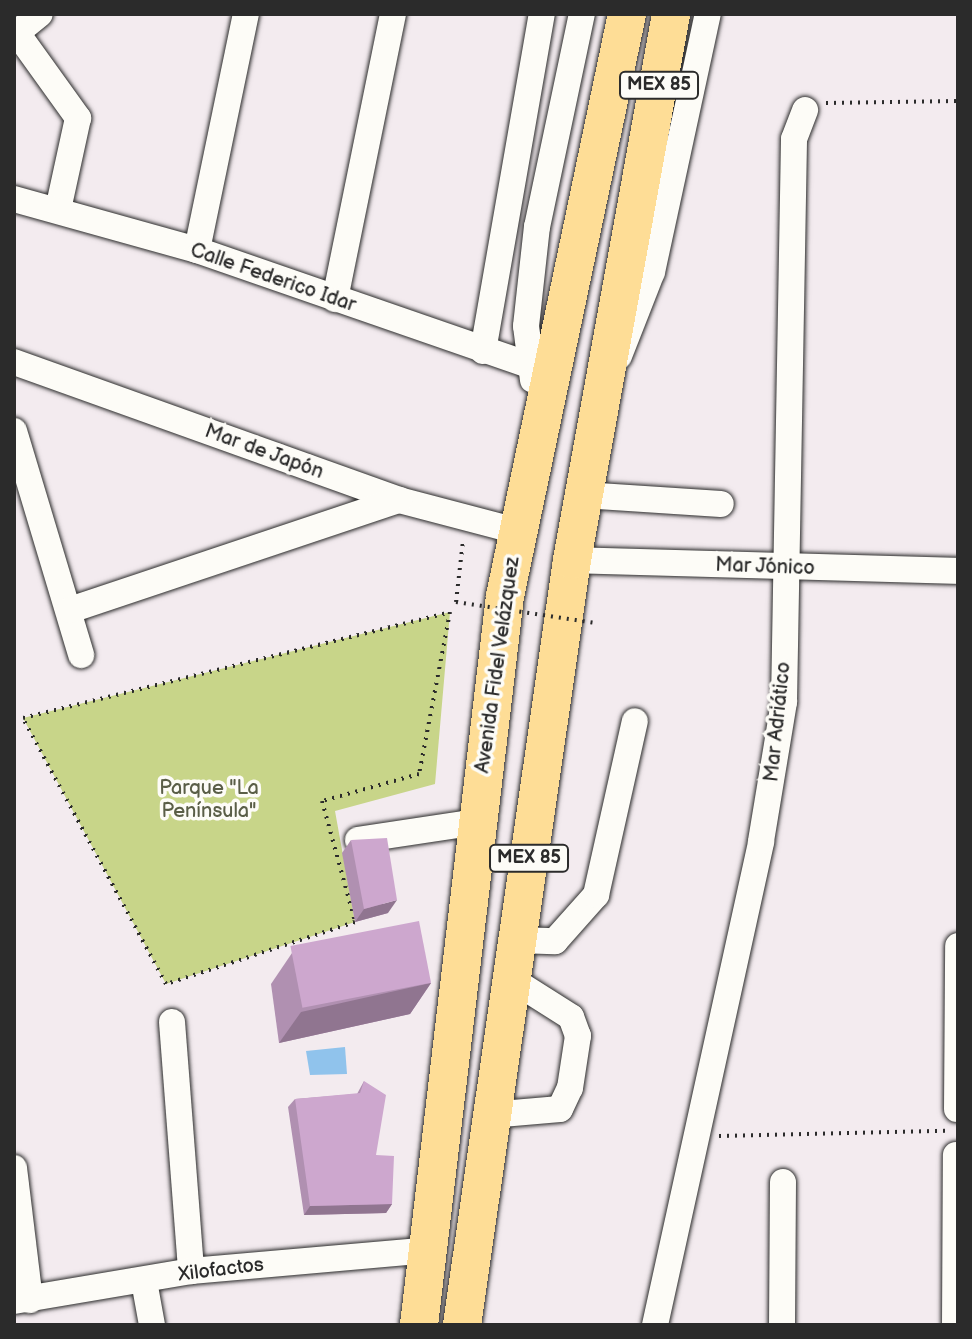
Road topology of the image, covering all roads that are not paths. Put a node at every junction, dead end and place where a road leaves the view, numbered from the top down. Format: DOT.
graph roads {
  1 [pos="40,14"];
  2 [pos="246,14"];
  3 [pos="393,14"];
  4 [pos="542,14"];
  5 [pos="582,14"];
  6 [pos="627,14"];
  7 [pos="671,14"];
  8 [pos="708,14"];
  9 [pos="15,34"];
  10 [pos="805,110"];
  11 [pos="14,199"];
  12 [pos="58,210"];
  13 [pos="197,250"];
  14 [pos="335,299"];
  15 [pos="483,351"];
  16 [pos="14,362"];
  17 [pos="529,365"];
  18 [pos="601,392"];
  19 [pos="541,413"];
  20 [pos="14,431"];
  21 [pos="583,495"];
  22 [pos="399,500"];
  23 [pos="721,504"];
  24 [pos="517,531"];
  25 [pos="572,560"];
  26 [pos="790,569"];
  27 [pos="958,571"];
  28 [pos="70,610"];
  29 [pos="81,655"];
  30 [pos="635,721"];
  31 [pos="477,822"];
  32 [pos="358,840"];
  33 [pos="517,940"];
  34 [pos="958,946"];
  35 [pos="511,979"];
  36 [pos="172,1022"];
  37 [pos="490,1115"];
  38 [pos="957,1131"];
  39 [pos="14,1168"];
  40 [pos="783,1182"];
  41 [pos="429,1250"];
  42 [pos="191,1271"];
  43 [pos="144,1281"];
  44 [pos="22,1300"];
  45 [pos="152,1325"];
  46 [pos="419,1325"];
  47 [pos="462,1325"];
  48 [pos="655,1325"];
  49 [pos="782,1325"];
  50 [pos="955,1325"];
  1 -- 9 [label="street"];
  2 -- 13 [label="street"];
  3 -- 14 [label="street"];
  4 -- 15 [label="street"];
  5 -- 17 [label="street"];
  6 -- 19 [label="highway, Avenida Fidel Velázquez / MEX 85"];
  7 -- 18 [label="highway, MEX 85"];
  8 -- 18 [label="street"];
  9 -- 12 [label="street"];
  10 -- 26 [label="street, Mar Adriático"];
  11 -- 12 [label="street, Calle Federico Idar"];
  12 -- 13 [label="street, Calle Federico Idar"];
  13 -- 14 [label="street, Calle Federico Idar"];
  14 -- 15 [label="street, Calle Federico Idar"];
  15 -- 17 [label="street, Calle Federico Idar"];
  16 -- 22 [label="street, Mar de Japón"];
  17 -- 19 [label="street"];
  18 -- 21 [label="highway, MEX 85"];
  19 -- 24 [label="highway, Avenida Fidel Velázquez / MEX 85"];
  20 -- 28 [label="street"];
  21 -- 23 [label="street"];
  21 -- 25 [label="highway, MEX 85"];
  22 -- 24 [label="street, Mar de Japón"];
  22 -- 28 [label="street"];
  24 -- 31 [label="highway, Avenida Fidel Velázquez / MEX 85"];
  25 -- 26 [label="street, Mar Jónico"];
  25 -- 33 [label="highway, MEX 85"];
  26 -- 27 [label="street, Mar Jónico"];
  26 -- 48 [label="street, Mar Adriático"];
  28 -- 29 [label="street"];
  30 -- 33 [label="street"];
  31 -- 32 [label="street"];
  31 -- 41 [label="highway, Avenida Fidel Velázquez / MEX 85"];
  33 -- 35 [label="highway, MEX 85"];
  34 -- 38 [label="street"];
  35 -- 37 [label="highway, MEX 85"];
  35 -- 37 [label="street"];
  36 -- 42 [label="street"];
  37 -- 47 [label="highway, MEX 85"];
  38 -- 50 [label="street"];
  39 -- 44 [label="street"];
  40 -- 49 [label="street"];
  41 -- 42 [label="street, Xilofactos"];
  41 -- 46 [label="highway, Avenida Fidel Velázquez / MEX 85"];
  42 -- 43 [label="street, Xilofactos"];
  43 -- 44 [label="street, Xilofactos"];
  43 -- 45 [label="street"];
}
